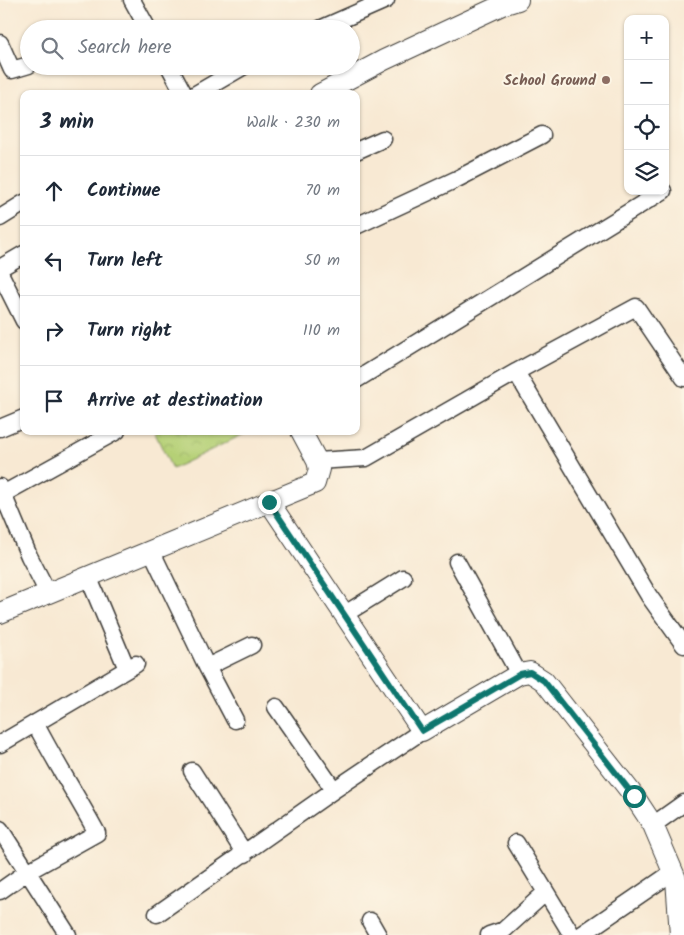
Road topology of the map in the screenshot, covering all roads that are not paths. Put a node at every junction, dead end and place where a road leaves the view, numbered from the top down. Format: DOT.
graph roads {
  1 [pos="132,0"];
  2 [pos="386,0"];
  3 [pos="518,0"];
  4 [pos="143,20"];
  5 [pos="340,20"];
  6 [pos="0,43"];
  7 [pos="20,68"];
  8 [pos="6,73"];
  9 [pos="360,73"];
  10 [pos="174,75"];
  11 [pos="229,75"];
  12 [pos="356,75"];
  13 [pos="182,90"];
  14 [pos="203,90"];
  15 [pos="328,90"];
  16 [pos="542,135"];
  17 [pos="383,139"];
  18 [pos="360,149"];
  19 [pos="657,195"];
  20 [pos="20,206"];
  21 [pos="0,218"];
  22 [pos="360,224"];
  23 [pos="20,256"];
  24 [pos="0,268"];
  25 [pos="0,273"];
  26 [pos="20,313"];
  27 [pos="516,372"];
  28 [pos="360,378"];
  29 [pos="684,378"];
  30 [pos="20,420"];
  31 [pos="0,428"];
  32 [pos="109,435"];
  33 [pos="303,435"];
  34 [pos="317,461"];
  35 [pos="2,490"];
  36 [pos="269,502"];
  37 [pos="151,550"];
  38 [pos="457,562"];
  39 [pos="88,576"];
  40 [pos="403,578"];
  41 [pos="48,593"];
  42 [pos="0,613"];
  43 [pos="345,614"];
  44 [pos="252,645"];
  45 [pos="684,645"];
  46 [pos="207,667"];
  47 [pos="520,674"];
  48 [pos="276,707"];
  49 [pos="235,720"];
  50 [pos="35,723"];
  51 [pos="422,731"];
  52 [pos="0,744"];
  53 [pos="192,771"];
  54 [pos="334,790"];
  55 [pos="684,803"];
  56 [pos="653,825"];
  57 [pos="0,829"];
  58 [pos="516,843"];
  59 [pos="245,854"];
  60 [pos="27,872"];
  61 [pos="673,872"];
  62 [pos="0,891"];
  63 [pos="546,892"];
  64 [pos="157,914"];
  65 [pos="68,935"];
  66 [pos="488,935"];
  67 [pos="572,935"];
  68 [pos="581,935"];
  69 [pos="680,935"];
  1 -- 4 [label="street"];
  2 -- 5 [label="street"];
  3 -- 9 [label="street"];
  6 -- 8 [label="street"];
  7 -- 8 [label="street"];
  10 -- 13 [label="street"];
  11 -- 14 [label="street"];
  12 -- 15 [label="street"];
  16 -- 22 [label="street"];
  17 -- 18 [label="street"];
  19 -- 28 [label="street"];
  20 -- 21 [label="street"];
  23 -- 24 [label="street"];
  25 -- 26 [label="street"];
  27 -- 29 [label="street"];
  27 -- 34 [label="street"];
  27 -- 45 [label="street"];
  30 -- 31 [label="street"];
  32 -- 35 [label="street"];
  33 -- 34 [label="street"];
  34 -- 36 [label="street"];
  35 -- 41 [label="street"];
  36 -- 37 [label="street"];
  36 -- 43 [label="street"];
  37 -- 39 [label="street"];
  37 -- 46 [label="street"];
  38 -- 47 [label="street"];
  39 -- 41 [label="street"];
  39 -- 50 [label="street"];
  40 -- 43 [label="street"];
  41 -- 42 [label="street"];
  43 -- 51 [label="street"];
  44 -- 46 [label="street"];
  46 -- 49 [label="street"];
  47 -- 51 [label="street"];
  47 -- 56 [label="street"];
  48 -- 54 [label="street"];
  50 -- 52 [label="street"];
  50 -- 60 [label="street"];
  51 -- 54 [label="street"];
  53 -- 59 [label="street"];
  54 -- 59 [label="street"];
  55 -- 56 [label="street"];
  56 -- 61 [label="street"];
  57 -- 60 [label="street"];
  58 -- 63 [label="street"];
  59 -- 64 [label="street"];
  60 -- 62 [label="street"];
  60 -- 65 [label="street"];
  61 -- 68 [label="street"];
  61 -- 69 [label="street"];
  63 -- 66 [label="street"];
  63 -- 67 [label="street"];
}
